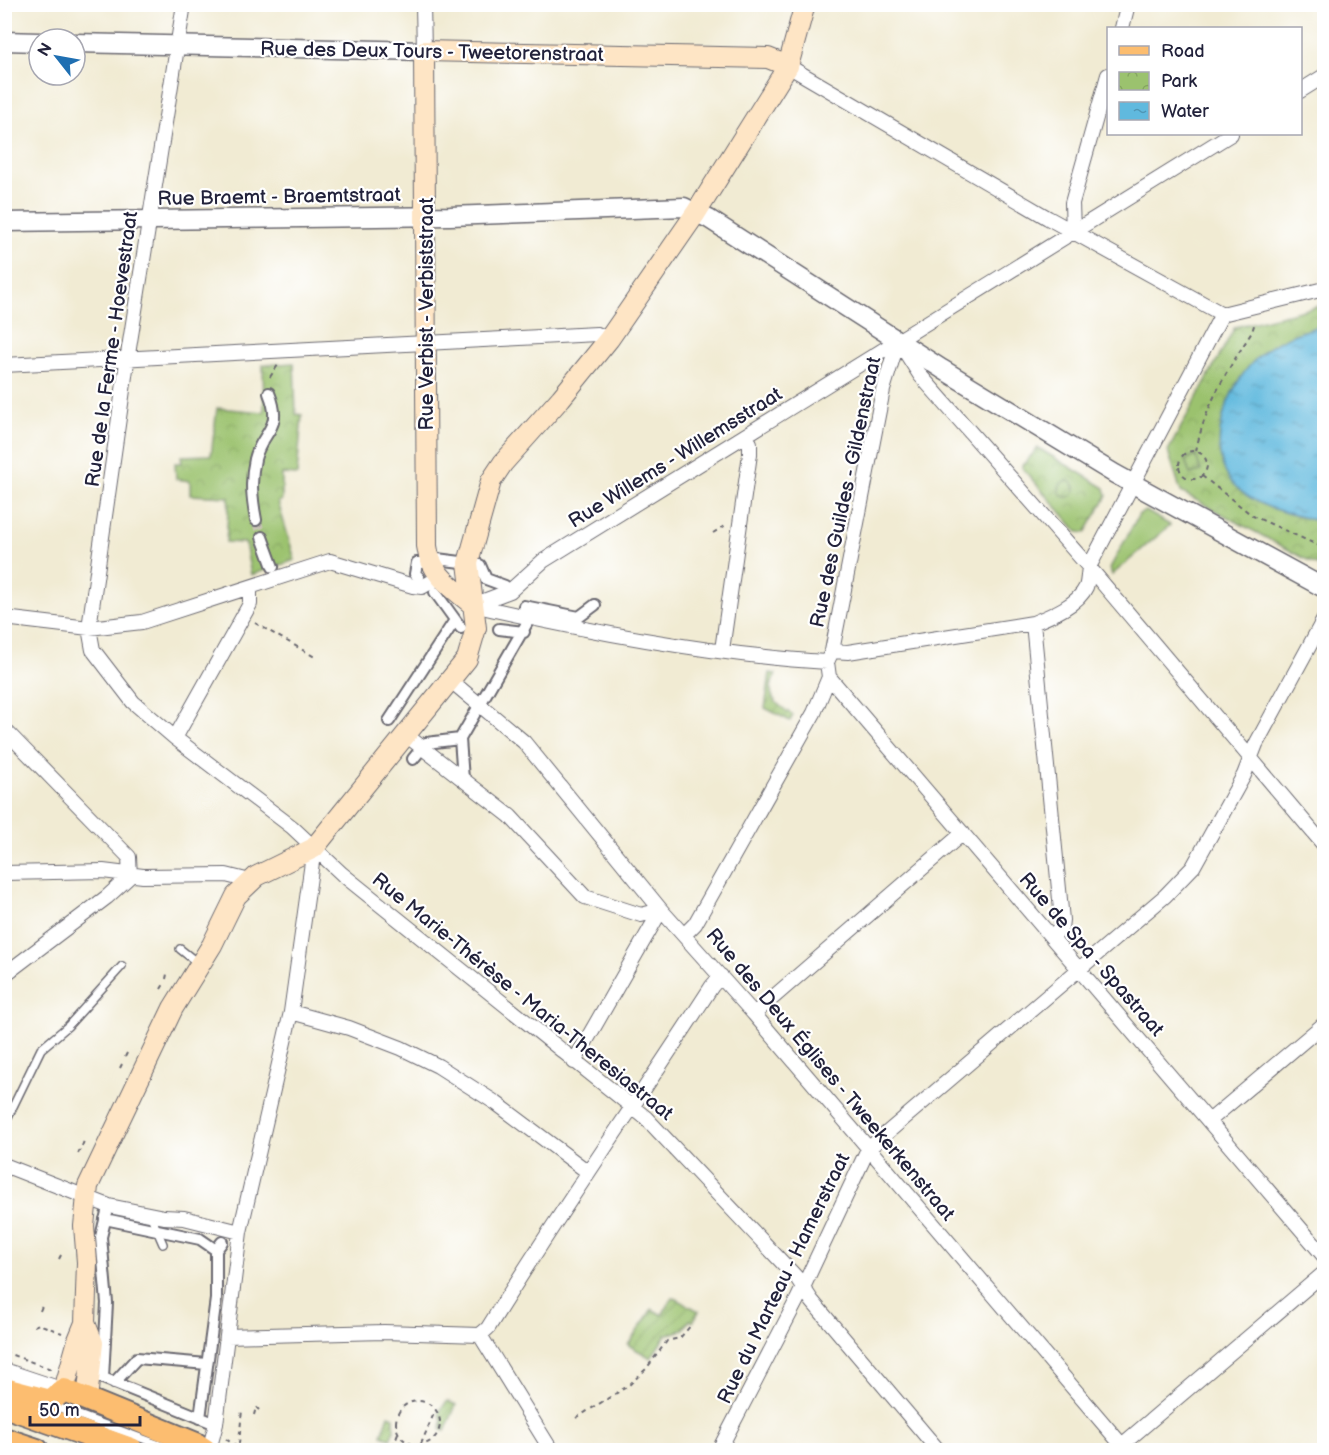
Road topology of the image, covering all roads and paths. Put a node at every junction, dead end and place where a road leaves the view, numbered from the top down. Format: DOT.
graph roads {
  1 [pos="184,4"];
  2 [pos="423,4"];
  3 [pos="805,4"];
  4 [pos="1128,4"];
  5 [pos="1122,27"];
  6 [pos="4,41"];
  7 [pos="27,42"];
  8 [pos="87,43"];
  9 [pos="177,45"];
  10 [pos="424,51"];
  11 [pos="788,66"];
  12 [pos="1324,76"];
  13 [pos="1107,79"];
  14 [pos="1302,90"];
  15 [pos="1229,135"];
  16 [pos="696,213"];
  17 [pos="427,216"];
  18 [pos="149,220"];
  19 [pos="4,222"];
  20 [pos="1073,231"];
  21 [pos="1324,289"];
  22 [pos="1222,314"];
  23 [pos="1255,322"];
  24 [pos="609,339"];
  25 [pos="898,341"];
  26 [pos="426,343"];
  27 [pos="128,358"];
  28 [pos="4,365"];
  29 [pos="959,380"];
  30 [pos="269,393"];
  31 [pos="942,400"];
  32 [pos="745,436"];
  33 [pos="1196,452"];
  34 [pos="1179,469"];
  35 [pos="1174,470"];
  36 [pos="1202,476"];
  37 [pos="1133,484"];
  38 [pos="256,520"];
  39 [pos="731,522"];
  40 [pos="713,533"];
  41 [pos="261,537"];
  42 [pos="1324,548"];
  43 [pos="461,562"];
  44 [pos="422,563"];
  45 [pos="476,564"];
  46 [pos="273,567"];
  47 [pos="1089,567"];
  48 [pos="437,576"];
  49 [pos="419,577"];
  50 [pos="505,585"];
  51 [pos="1324,588"];
  52 [pos="250,589"];
  53 [pos="516,596"];
  54 [pos="473,605"];
  55 [pos="596,605"];
  56 [pos="4,618"];
  57 [pos="526,618"];
  58 [pos="1324,619"];
  59 [pos="252,621"];
  60 [pos="1033,623"];
  61 [pos="89,628"];
  62 [pos="499,629"];
  63 [pos="722,650"];
  64 [pos="315,657"];
  65 [pos="830,657"];
  66 [pos="829,677"];
  67 [pos="450,680"];
  68 [pos="480,705"];
  69 [pos="389,721"];
  70 [pos="4,729"];
  71 [pos="405,735"];
  72 [pos="175,738"];
  73 [pos="460,739"];
  74 [pos="422,747"];
  75 [pos="1251,758"];
  76 [pos="412,759"];
  77 [pos="463,779"];
  78 [pos="963,833"];
  79 [pos="1324,845"];
  80 [pos="314,848"];
  81 [pos="4,873"];
  82 [pos="130,876"];
  83 [pos="250,880"];
  84 [pos="661,910"];
  85 [pos="685,934"];
  86 [pos="1052,937"];
  87 [pos="180,949"];
  88 [pos="200,965"];
  89 [pos="122,966"];
  90 [pos="1078,968"];
  91 [pos="167,974"];
  92 [pos="4,975"];
  93 [pos="721,976"];
  94 [pos="166,979"];
  95 [pos="164,984"];
  96 [pos="161,989"];
  97 [pos="291,1012"];
  98 [pos="754,1014"];
  99 [pos="1324,1024"];
  100 [pos="128,1051"];
  101 [pos="125,1057"];
  102 [pos="574,1062"];
  103 [pos="122,1064"];
  104 [pos="120,1068"];
  105 [pos="633,1108"];
  106 [pos="1209,1121"];
  107 [pos="4,1125"];
  108 [pos="84,1141"];
  109 [pos="868,1149"];
  110 [pos="78,1154"];
  111 [pos="4,1165"];
  112 [pos="588,1172"];
  113 [pos="86,1198"];
  114 [pos="160,1223"];
  115 [pos="240,1232"];
  116 [pos="163,1244"];
  117 [pos="63,1251"];
  118 [pos="1324,1256"];
  119 [pos="59,1259"];
  120 [pos="1324,1274"];
  121 [pos="803,1286"];
  122 [pos="42,1306"];
  123 [pos="40,1311"];
  124 [pos="85,1323"];
  125 [pos="692,1324"];
  126 [pos="34,1326"];
  127 [pos="38,1328"];
  128 [pos="42,1329"];
  129 [pos="63,1334"];
  130 [pos="480,1335"];
  131 [pos="227,1336"];
  132 [pos="207,1364"];
  133 [pos="6,1377"];
  134 [pos="114,1383"];
  135 [pos="628,1386"];
  136 [pos="630,1391"];
  137 [pos="57,1395"];
  138 [pos="4,1405"];
  139 [pos="84,1408"];
  140 [pos="242,1409"];
  141 [pos="260,1410"];
  142 [pos="435,1410"];
  143 [pos="254,1415"];
  144 [pos="580,1416"];
  145 [pos="200,1418"];
  146 [pos="576,1418"];
  147 [pos="583,1420"];
  148 [pos="212,1422"];
  149 [pos="4,1423"];
  150 [pos="398,1433"];
  151 [pos="4,1439"];
  152 [pos="227,1440"];
  153 [pos="239,1444"];
  154 [pos="421,1444"];
  155 [pos="415,1445"];
  156 [pos="393,1446"];
  157 [pos="1121,1449"];
  158 [pos="37,1450"];
  159 [pos="82,1450"];
  160 [pos="130,1450"];
  161 [pos="170,1450"];
  162 [pos="207,1450"];
  163 [pos="241,1450"];
  164 [pos="412,1450"];
  165 [pos="550,1450"];
  166 [pos="719,1450"];
  167 [pos="938,1450"];
  1 -- 9 [label="street, Rue de la Ferme - Hoevestraat"];
  2 -- 10 [label="street, Rue Verbist - Verbiststraat"];
  3 -- 11 [label="main road"];
  4 -- 5 [label="street"];
  6 -- 7 [label="street"];
  8 -- 9 [label="street, Rue des Deux Tours - Tweetorenstraat"];
  9 -- 10 [label="street, Rue des Deux Tours - Tweetorenstraat"];
  9 -- 18 [label="street, Rue de la Ferme - Hoevestraat"];
  10 -- 11 [label="main road, Rue des Deux Tours - Tweetorenstraat"];
  10 -- 17 [label="main road, Rue Verbist - Verbiststraat"];
  11 -- 16 [label="main road"];
  11 -- 20 [label="street"];
  12 -- 14 [label="street"];
  13 -- 20 [label="street"];
  15 -- 20 [label="street, Rue Willems - Willemsstraat"];
  16 -- 17 [label="street, Rue Braemt - Braemtstraat"];
  16 -- 24 [label="main road"];
  16 -- 25 [label="street, Rue Braemt - Braemtstraat"];
  17 -- 18 [label="street, Rue Braemt - Braemtstraat"];
  17 -- 26 [label="main road, Rue Verbist - Verbiststraat"];
  18 -- 19 [label="street, Rue Braemt - Braemtstraat"];
  18 -- 27 [label="street, Rue de la Ferme - Hoevestraat"];
  20 -- 22 [label="street"];
  20 -- 25 [label="street, Rue Willems - Willemsstraat"];
  21 -- 22 [label="street"];
  22 -- 37 [label="street"];
  23 -- 33 [label="path"];
  24 -- 26 [label="street"];
  24 -- 54 [label="main road"];
  25 -- 29 [label="street, Rue Braemt - Braemtstraat"];
  25 -- 31 [label="street"];
  25 -- 32 [label="street, Rue Willems - Willemsstraat"];
  25 -- 65 [label="street, Rue des Guildes - Gildenstraat"];
  26 -- 27 [label="street"];
  26 -- 48 [label="main road, Rue Verbist - Verbiststraat"];
  27 -- 28 [label="street"];
  27 -- 61 [label="street, Rue de la Ferme - Hoevestraat"];
  29 -- 31 [label="street"];
  29 -- 37 [label="street, Rue Braemt - Braemtstraat"];
  30 -- 38 [label="street"];
  31 -- 47 [label="street"];
  32 -- 54 [label="street, Rue Willems - Willemsstraat"];
  32 -- 63 [label="street"];
  33 -- 34 [label="path"];
  33 -- 36 [label="path"];
  34 -- 35 [label="path"];
  34 -- 36 [label="path"];
  36 -- 42 [label="path"];
  37 -- 47 [label="street"];
  37 -- 51 [label="street, Rue Braemt - Braemtstraat"];
  39 -- 40 [label="path"];
  41 -- 46 [label="street"];
  43 -- 48 [label="street"];
  44 -- 49 [label="street"];
  45 -- 50 [label="street"];
  47 -- 60 [label="street"];
  47 -- 75 [label="street"];
  48 -- 52 [label="street"];
  48 -- 54 [label="main road, Rue Verbist - Verbiststraat"];
  48 -- 69 [label="street"];
  52 -- 61 [label="street"];
  52 -- 72 [label="street"];
  53 -- 57 [label="street"];
  54 -- 57 [label="street"];
  54 -- 67 [label="main road"];
  55 -- 57 [label="street"];
  56 -- 61 [label="street"];
  57 -- 62 [label="street"];
  57 -- 63 [label="street"];
  57 -- 68 [label="street"];
  58 -- 75 [label="street, Rue du Marteau - Hamerstraat"];
  59 -- 64 [label="path"];
  60 -- 65 [label="street"];
  60 -- 86 [label="street"];
  61 -- 72 [label="street, Rue Marie-Thérèse - Maria-Theresiastraat"];
  63 -- 65 [label="street"];
  65 -- 66 [label="street, Rue des Guildes - Gildenstraat"];
  66 -- 78 [label="street, Rue de Spa - Spastraat"];
  66 -- 85 [label="street"];
  67 -- 68 [label="street, Rue des Deux Églises - Tweekerkenstraat"];
  67 -- 71 [label="main road"];
  68 -- 73 [label="street"];
  68 -- 84 [label="street, Rue des Deux Églises - Tweekerkenstraat"];
  70 -- 82 [label="street"];
  71 -- 74 [label="street"];
  71 -- 80 [label="main road"];
  72 -- 80 [label="street, Rue Marie-Thérèse - Maria-Theresiastraat"];
  73 -- 74 [label="street"];
  73 -- 77 [label="street"];
  74 -- 76 [label="street"];
  74 -- 77 [label="street"];
  75 -- 79 [label="street"];
  75 -- 90 [label="street, Rue du Marteau - Hamerstraat"];
  77 -- 84 [label="street"];
  78 -- 86 [label="street, Rue de Spa - Spastraat"];
  78 -- 98 [label="street"];
  80 -- 83 [label="main road"];
  80 -- 97 [label="street"];
  80 -- 102 [label="street, Rue Marie-Thérèse - Maria-Theresiastraat"];
  81 -- 82 [label="street"];
  82 -- 83 [label="street"];
  82 -- 92 [label="street"];
  83 -- 88 [label="main road"];
  84 -- 85 [label="street, Rue des Deux Églises - Tweekerkenstraat"];
  84 -- 102 [label="street"];
  85 -- 93 [label="street, Rue des Deux Églises - Tweekerkenstraat"];
  86 -- 90 [label="street, Rue de Spa - Spastraat"];
  87 -- 88 [label="lane"];
  88 -- 113 [label="main road"];
  89 -- 107 [label="lane"];
  90 -- 106 [label="street, Rue de Spa - Spastraat"];
  90 -- 109 [label="street, Rue du Marteau - Hamerstraat"];
  91 -- 94 [label="path"];
  93 -- 98 [label="street, Rue des Deux Églises - Tweekerkenstraat"];
  93 -- 105 [label="street"];
  95 -- 96 [label="path"];
  97 -- 112 [label="street"];
  97 -- 115 [label="street"];
  98 -- 109 [label="street, Rue des Deux Églises - Tweekerkenstraat"];
  99 -- 106 [label="street"];
  100 -- 101 [label="path"];
  102 -- 105 [label="street, Rue Marie-Thérèse - Maria-Theresiastraat"];
  103 -- 104 [label="path"];
  105 -- 112 [label="street"];
  105 -- 121 [label="street, Rue Marie-Thérèse - Maria-Theresiastraat"];
  106 -- 118 [label="street, Rue de Spa - Spastraat"];
  108 -- 110 [label="path"];
  109 -- 121 [label="street, Rue du Marteau - Hamerstraat"];
  109 -- 157 [label="street, Rue des Deux Églises - Tweekerkenstraat"];
  111 -- 113 [label="street"];
  112 -- 130 [label="street"];
  113 -- 114 [label="street"];
  113 -- 124 [label="main road"];
  114 -- 115 [label="street"];
  114 -- 116 [label="lane"];
  114 -- 132 [label="street"];
  114 -- 134 [label="street"];
  115 -- 131 [label="street"];
  117 -- 119 [label="path"];
  120 -- 157 [label="street"];
  121 -- 166 [label="street, Rue du Marteau - Hamerstraat"];
  121 -- 167 [label="street, Rue Marie-Thérèse - Maria-Theresiastraat"];
  122 -- 123 [label="path"];
  124 -- 137 [label="main road"];
  124 -- 139 [label="main road"];
  125 -- 135 [label="path"];
  126 -- 127 [label="path"];
  127 -- 128 [label="path"];
  127 -- 129 [label="path"];
  130 -- 131 [label="street"];
  130 -- 165 [label="street"];
  131 -- 162 [label="street"];
  132 -- 134 [label="street"];
  132 -- 145 [label="street"];
  133 -- 137 [label="main road"];
  134 -- 145 [label="street"];
  135 -- 136 [label="path"];
  135 -- 144 [label="path"];
  137 -- 139 [label="main road"];
  138 -- 160 [label="highway"];
  139 -- 161 [label="lane"];
  139 -- 162 [label="main road"];
  140 -- 153 [label="path"];
  141 -- 143 [label="path"];
  142 -- 150 [label="path"];
  142 -- 154 [label="path"];
  142 -- 154 [label="path"];
  144 -- 146 [label="path"];
  144 -- 147 [label="path"];
  145 -- 148 [label="street"];
  149 -- 159 [label="highway"];
  150 -- 155 [label="path"];
  150 -- 156 [label="path"];
  151 -- 158 [label="main road"];
  152 -- 163 [label="path"];
  154 -- 155 [label="path"];
  155 -- 164 [label="path"];
}
